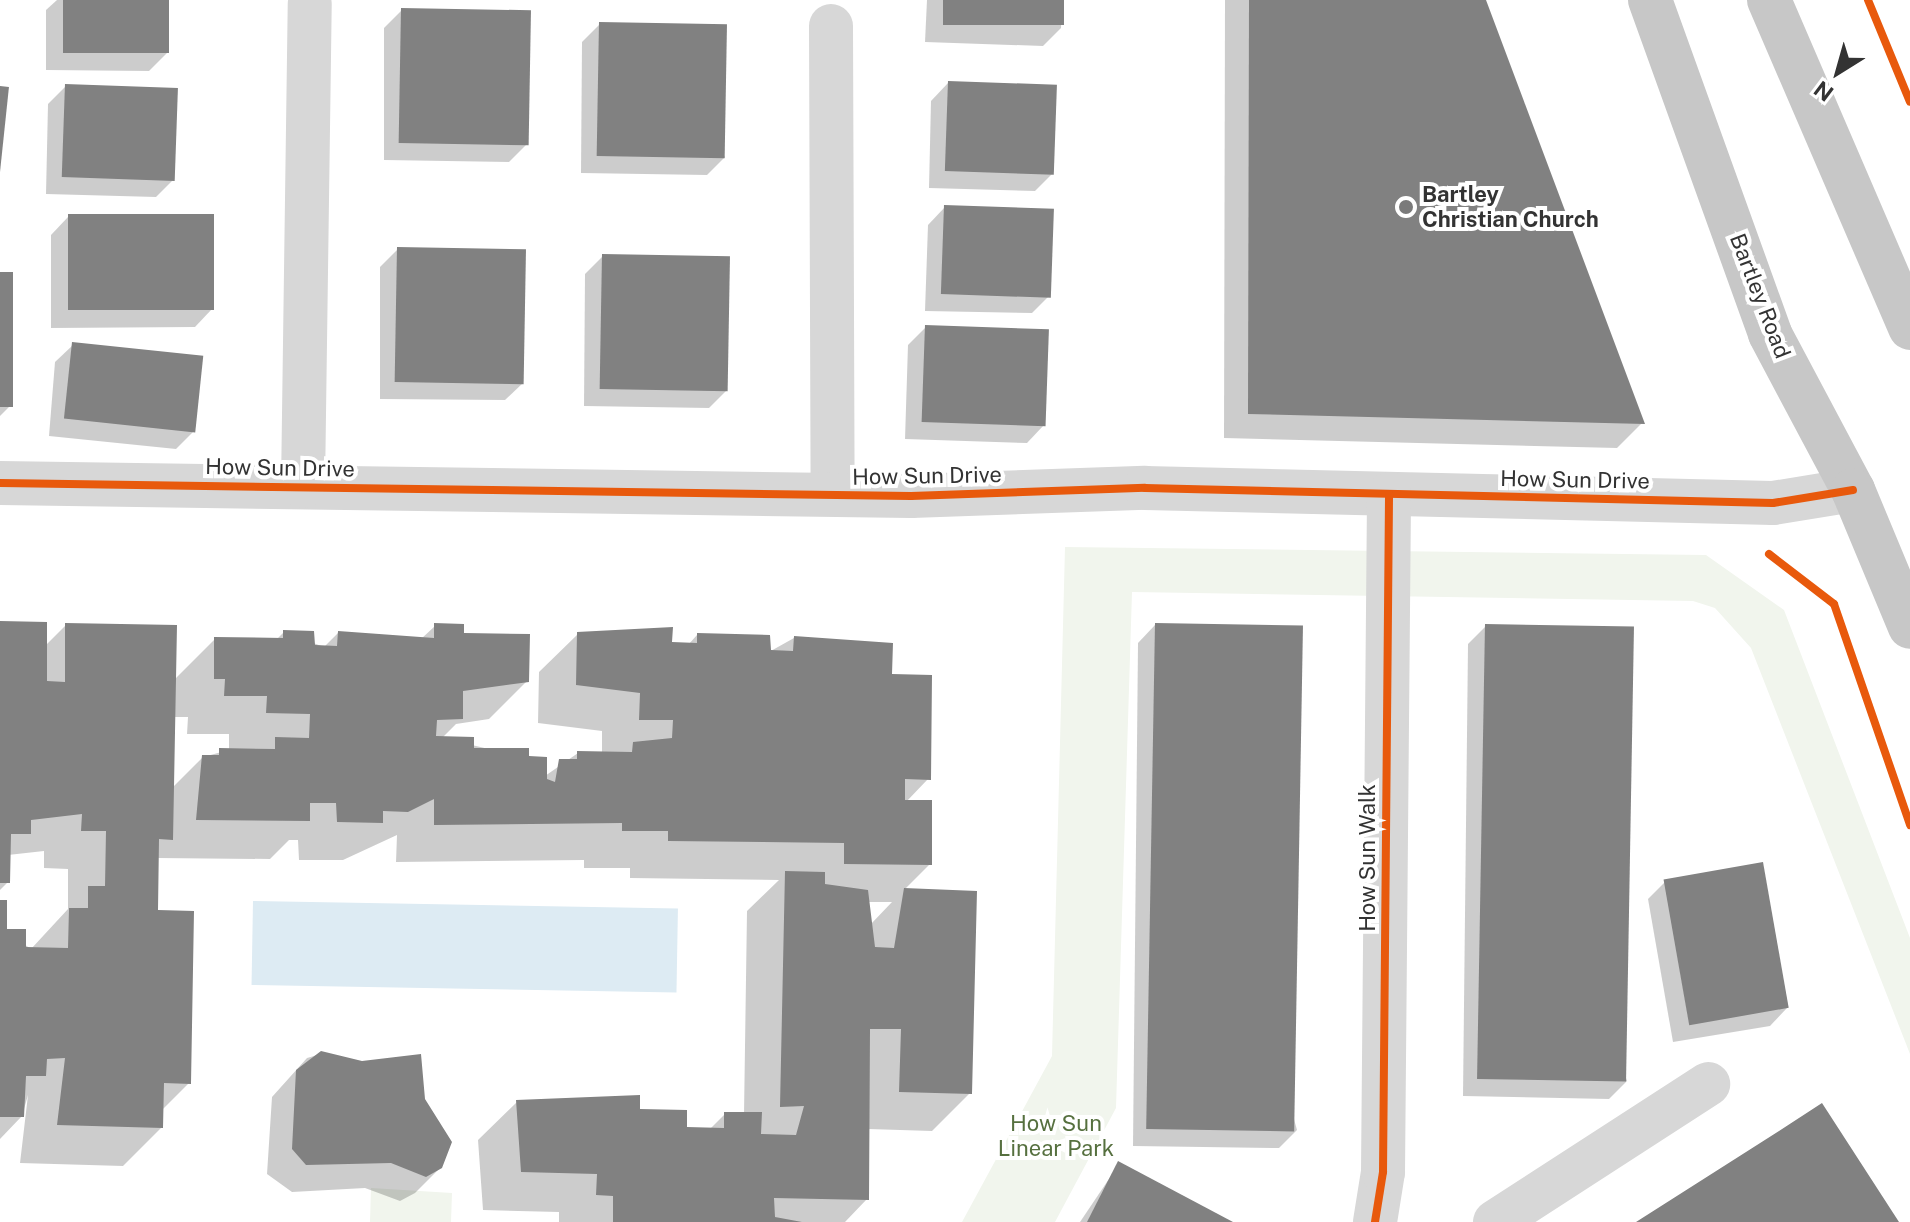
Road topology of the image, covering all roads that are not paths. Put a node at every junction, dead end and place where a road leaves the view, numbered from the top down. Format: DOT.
graph roads {
  1 [pos="1650,0"];
  2 [pos="1769,0"];
  3 [pos="310,4"];
  4 [pos="831,26"];
  5 [pos="1910,328"];
  6 [pos="0,483"];
  7 [pos="303,486"];
  8 [pos="1853,490"];
  9 [pos="833,494"];
  10 [pos="1389,494"];
  11 [pos="1910,627"];
  12 [pos="1708,1084"];
  13 [pos="1375,1222"];
  14 [pos="1495,1222"];
  1 -- 8 [label="highway, Bartley Road"];
  2 -- 5 [label="highway"];
  3 -- 7 [label="street, How Sun Drive"];
  4 -- 9 [label="street, How Sun Drive"];
  6 -- 7 [label="street, How Sun Drive"];
  7 -- 9 [label="street, How Sun Drive"];
  8 -- 10 [label="street, How Sun Drive"];
  8 -- 11 [label="highway, Bartley Road"];
  9 -- 10 [label="street, How Sun Drive"];
  10 -- 13 [label="street, How Sun Walk"];
  12 -- 14 [label="street"];
}
